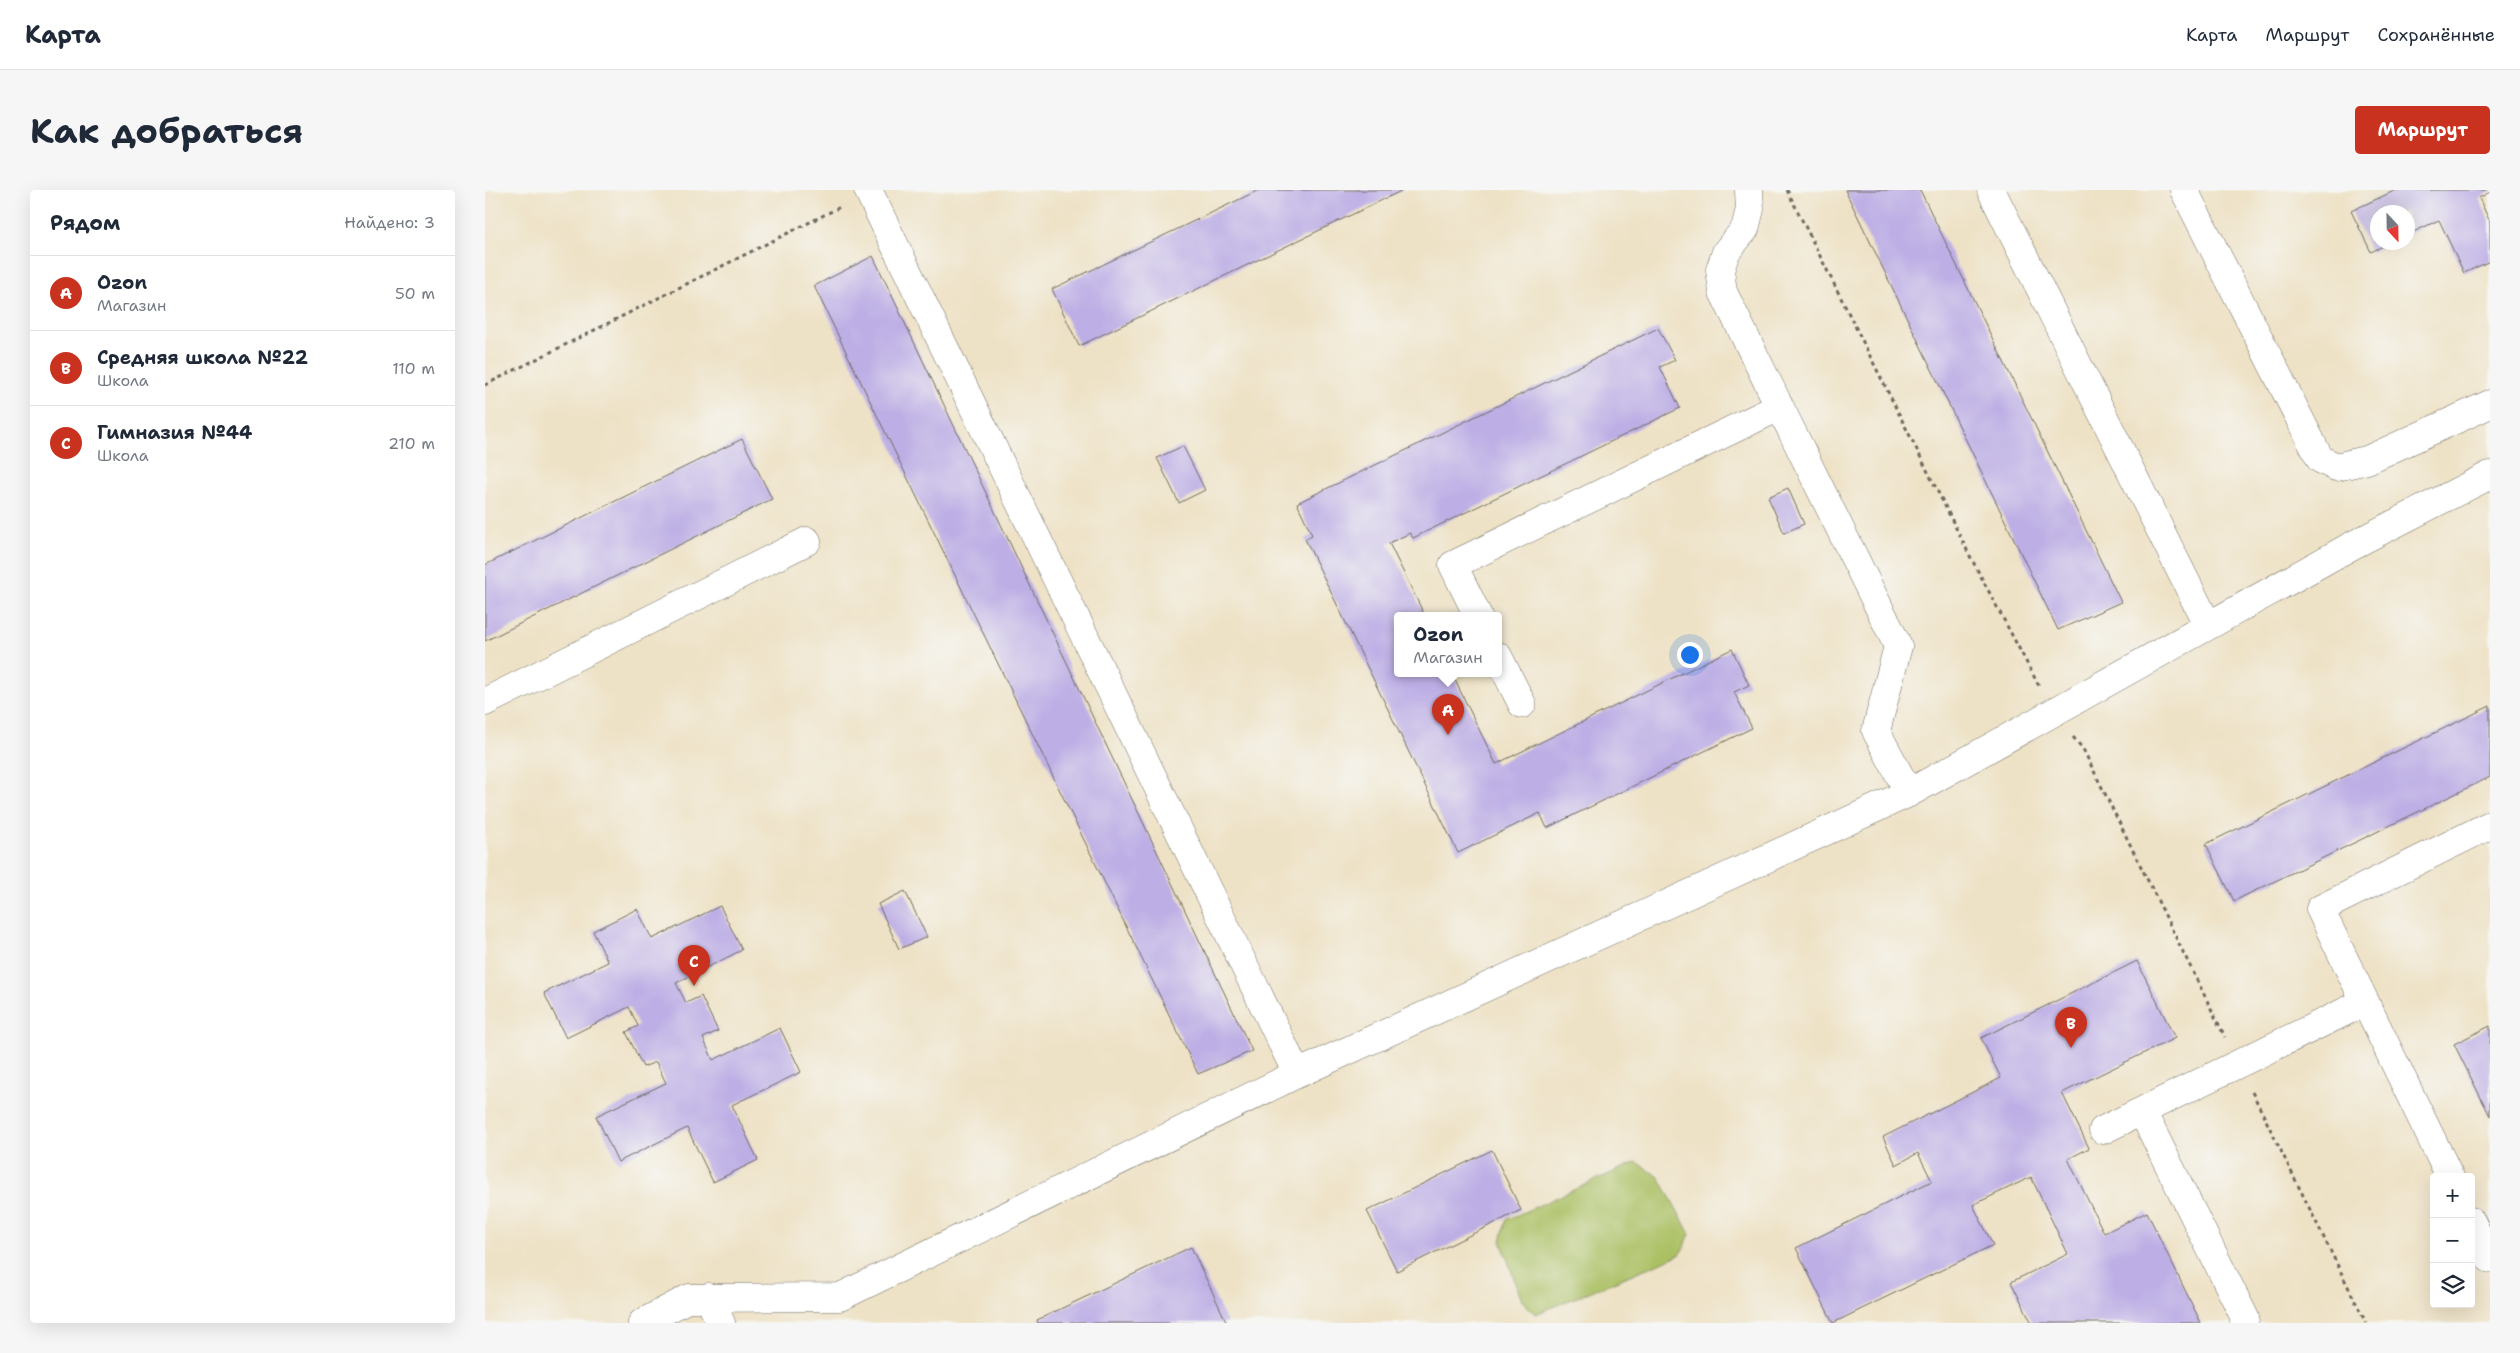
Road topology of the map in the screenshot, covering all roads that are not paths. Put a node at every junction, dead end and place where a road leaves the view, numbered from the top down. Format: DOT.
graph roads {
  1 [pos="1749,190"];
  2 [pos="1991,190"];
  3 [pos="2184,190"];
  4 [pos="868,191"];
  5 [pos="2490,404"];
  6 [pos="1779,407"];
  7 [pos="2490,476"];
  8 [pos="807,541"];
  9 [pos="1476,612"];
  10 [pos="2208,626"];
  11 [pos="1502,664"];
  12 [pos="485,702"];
  13 [pos="1522,704"];
  14 [pos="1909,793"];
  15 [pos="2490,825"];
  16 [pos="2365,1002"];
  17 [pos="1297,1074"];
  18 [pos="2143,1111"];
  19 [pos="2103,1130"];
  20 [pos="2448,1173"];
  21 [pos="2475,1229"];
  22 [pos="2490,1259"];
  23 [pos="708,1297"];
  24 [pos="642,1323"];
  25 [pos="721,1323"];
  26 [pos="2244,1323"];
  1 -- 6 [label="lane"];
  2 -- 10 [label="lane"];
  3 -- 5 [label="lane"];
  4 -- 17 [label="lane"];
  6 -- 9 [label="lane"];
  6 -- 14 [label="lane"];
  7 -- 10 [label="lane"];
  8 -- 12 [label="lane"];
  10 -- 14 [label="lane"];
  11 -- 13 [label="lane"];
  14 -- 17 [label="lane"];
  15 -- 16 [label="lane"];
  16 -- 18 [label="lane"];
  16 -- 20 [label="lane"];
  17 -- 23 [label="lane"];
  18 -- 19 [label="lane"];
  18 -- 26 [label="lane"];
  21 -- 22 [label="lane"];
  23 -- 24 [label="lane"];
  23 -- 25 [label="lane"];
}
